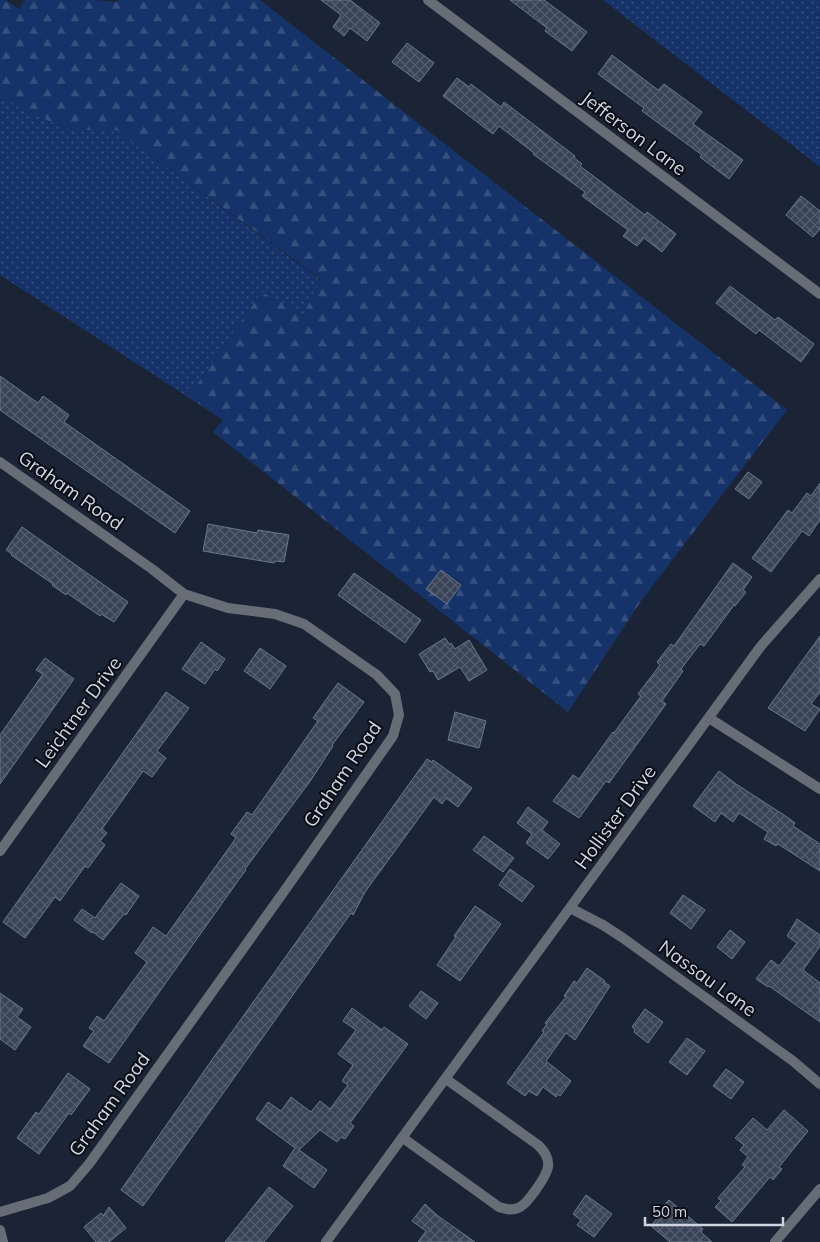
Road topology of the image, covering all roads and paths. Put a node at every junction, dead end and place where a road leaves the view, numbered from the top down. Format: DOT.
graph roads {
  1 [pos="428,0"];
  2 [pos="820,294"];
  3 [pos="0,462"];
  4 [pos="820,579"];
  5 [pos="184,594"];
  6 [pos="709,718"];
  7 [pos="820,789"];
  8 [pos="0,851"];
  9 [pos="570,908"];
  10 [pos="446,1080"];
  11 [pos="820,1084"];
  12 [pos="402,1138"];
  13 [pos="820,1189"];
  14 [pos="0,1212"];
  15 [pos="0,1230"];
  16 [pos="3,1242"];
  17 [pos="326,1242"];
  18 [pos="776,1242"];
  1 -- 2 [label="street, Jefferson Lane"];
  3 -- 5 [label="street, Graham Road"];
  4 -- 6 [label="street, Hollister Drive"];
  5 -- 8 [label="street, Leichtner Drive"];
  5 -- 14 [label="street, Graham Road"];
  6 -- 7 [label="street"];
  6 -- 9 [label="street, Hollister Drive"];
  9 -- 10 [label="street, Hollister Drive"];
  9 -- 11 [label="street, Nassau Lane"];
  10 -- 12 [label="street, Hollister Drive"];
  10 -- 12 [label="street"];
  12 -- 17 [label="street, Hollister Drive"];
  13 -- 18 [label="street"];
  15 -- 16 [label="street"];
}
